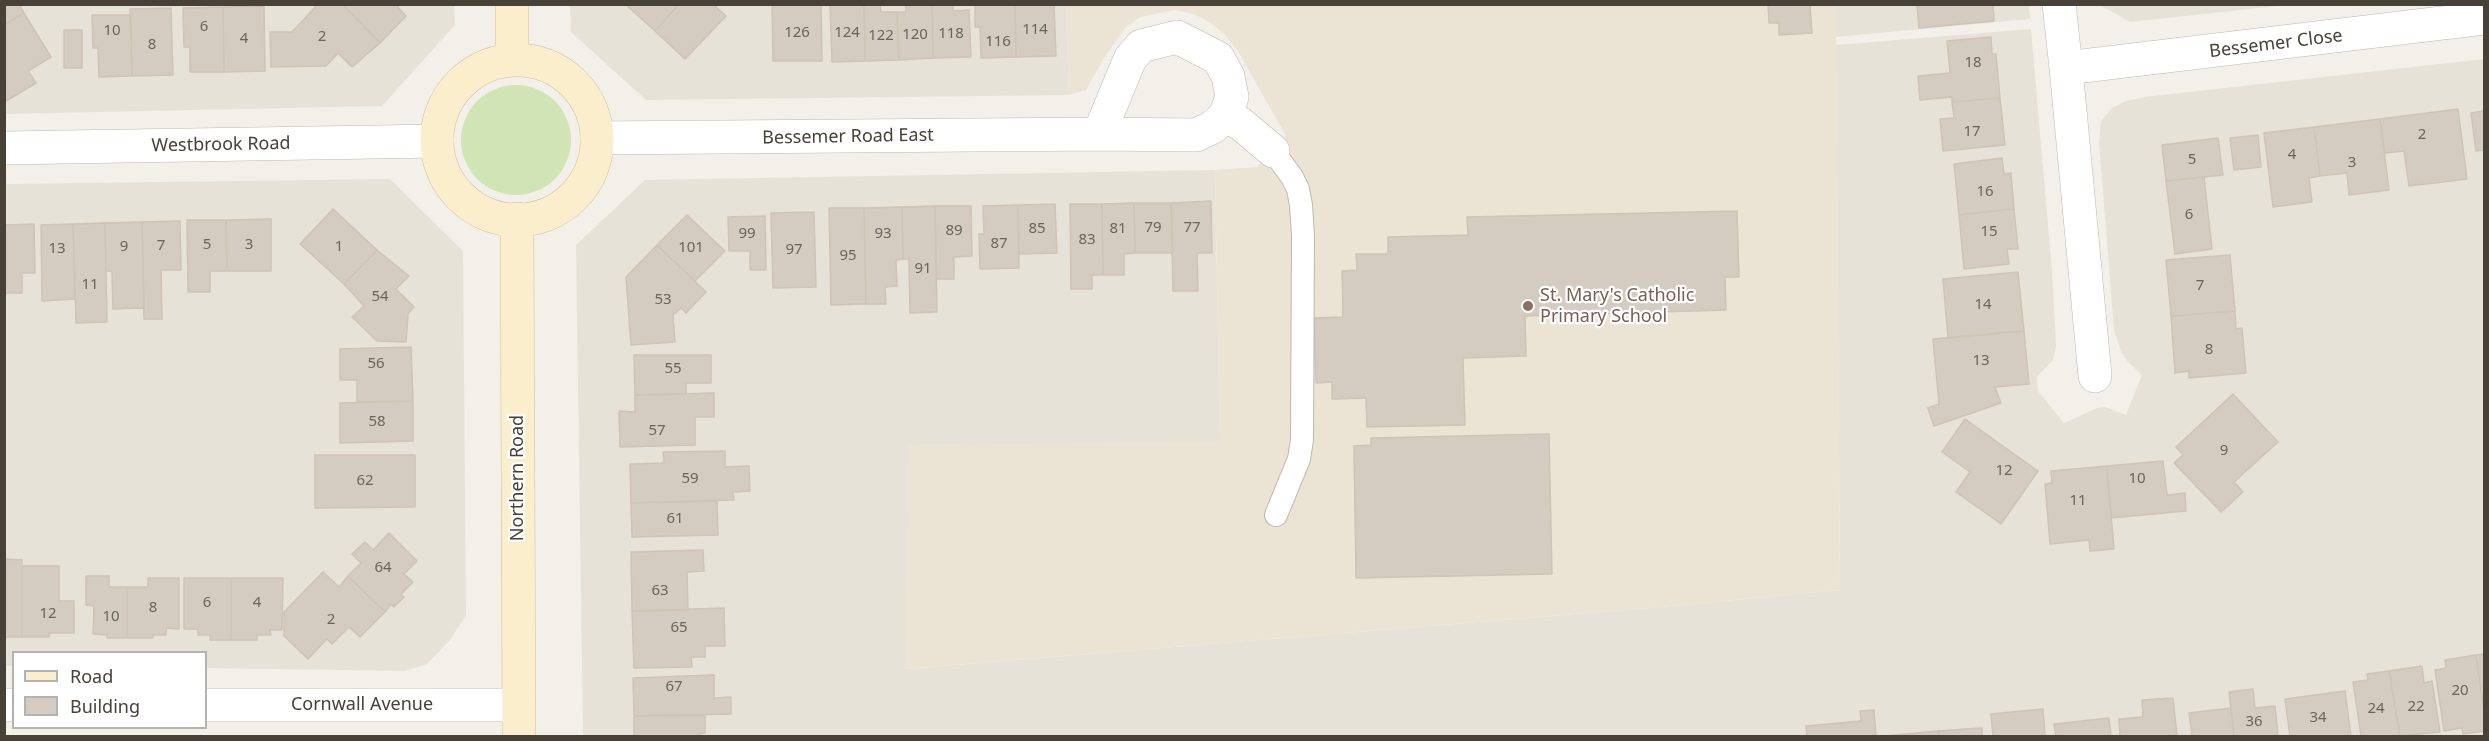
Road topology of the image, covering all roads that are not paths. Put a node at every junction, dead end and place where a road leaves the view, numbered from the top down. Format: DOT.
graph roads {
  1 [pos="512,4"];
  2 [pos="2060,4"];
  3 [pos="2484,18"];
  4 [pos="512,60"];
  5 [pos="2066,68"];
  6 [pos="1225,116"];
  7 [pos="1099,134"];
  8 [pos="597,138"];
  9 [pos="437,141"];
  10 [pos="4,148"];
  11 [pos="1273,152"];
  12 [pos="517,219"];
  13 [pos="2095,376"];
  14 [pos="1276,515"];
  15 [pos="207,705"];
  16 [pos="518,721"];
  1 -- 4 [label="street"];
  2 -- 5 [label="street"];
  3 -- 5 [label="street, Bessemer Close"];
  4 -- 8 [label="street"];
  4 -- 9 [label="street"];
  5 -- 13 [label="street"];
  6 -- 7 [label="street, Bessemer Road East"];
  6 -- 7 [label="street"];
  6 -- 11 [label="street"];
  7 -- 8 [label="street, Bessemer Road East"];
  8 -- 12 [label="street"];
  9 -- 10 [label="street, Westbrook Road"];
  9 -- 12 [label="street"];
  11 -- 14 [label="lane"];
  12 -- 16 [label="street, Northern Road"];
  15 -- 16 [label="street, Cornwall Avenue"];
}
